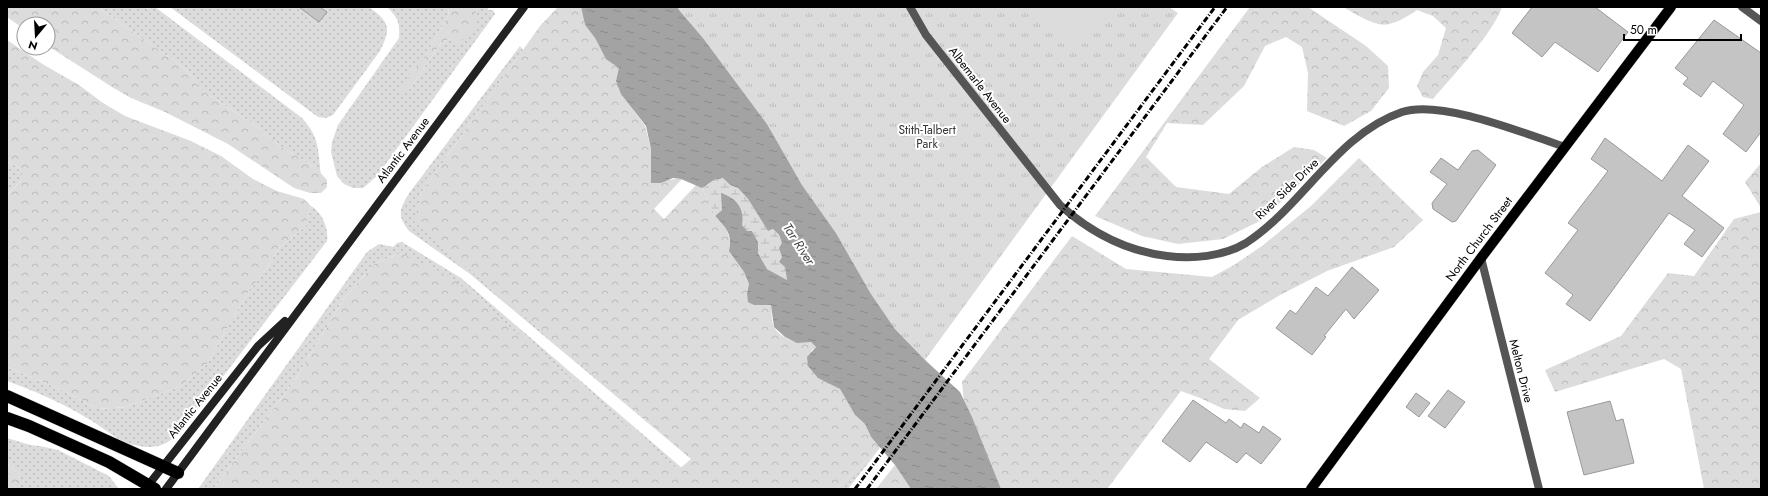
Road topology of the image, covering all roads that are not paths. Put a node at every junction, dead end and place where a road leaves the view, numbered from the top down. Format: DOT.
graph roads {
  1 [pos="524,7"];
  2 [pos="910,7"];
  3 [pos="1671,7"];
  4 [pos="1742,7"];
  5 [pos="1761,21"];
  6 [pos="1565,147"];
  7 [pos="1035,176"];
  8 [pos="1481,258"];
  9 [pos="301,307"];
  10 [pos="7,396"];
  11 [pos="7,418"];
  12 [pos="162,466"];
  13 [pos="178,473"];
  14 [pos="150,487"];
  15 [pos="166,489"];
  16 [pos="1311,489"];
  17 [pos="1539,489"];
  1 -- 9 [label="main road, Atlantic Avenue"];
  2 -- 7 [label="street, Albemarle Avenue"];
  3 -- 6 [label="main road, North Church Street"];
  4 -- 5 [label="street"];
  6 -- 7 [label="street, River Side Drive"];
  6 -- 8 [label="main road, North Church Street"];
  8 -- 16 [label="main road, North Church Street"];
  8 -- 17 [label="street, Melton Drive"];
  9 -- 12 [label="main road, Atlantic Avenue"];
  9 -- 13 [label="main road, Atlantic Avenue"];
  10 -- 12 [label="highway"];
  11 -- 14 [label="highway"];
  12 -- 13 [label="highway"];
  12 -- 14 [label="main road, Atlantic Avenue"];
  13 -- 15 [label="main road, Atlantic Avenue"];
}
